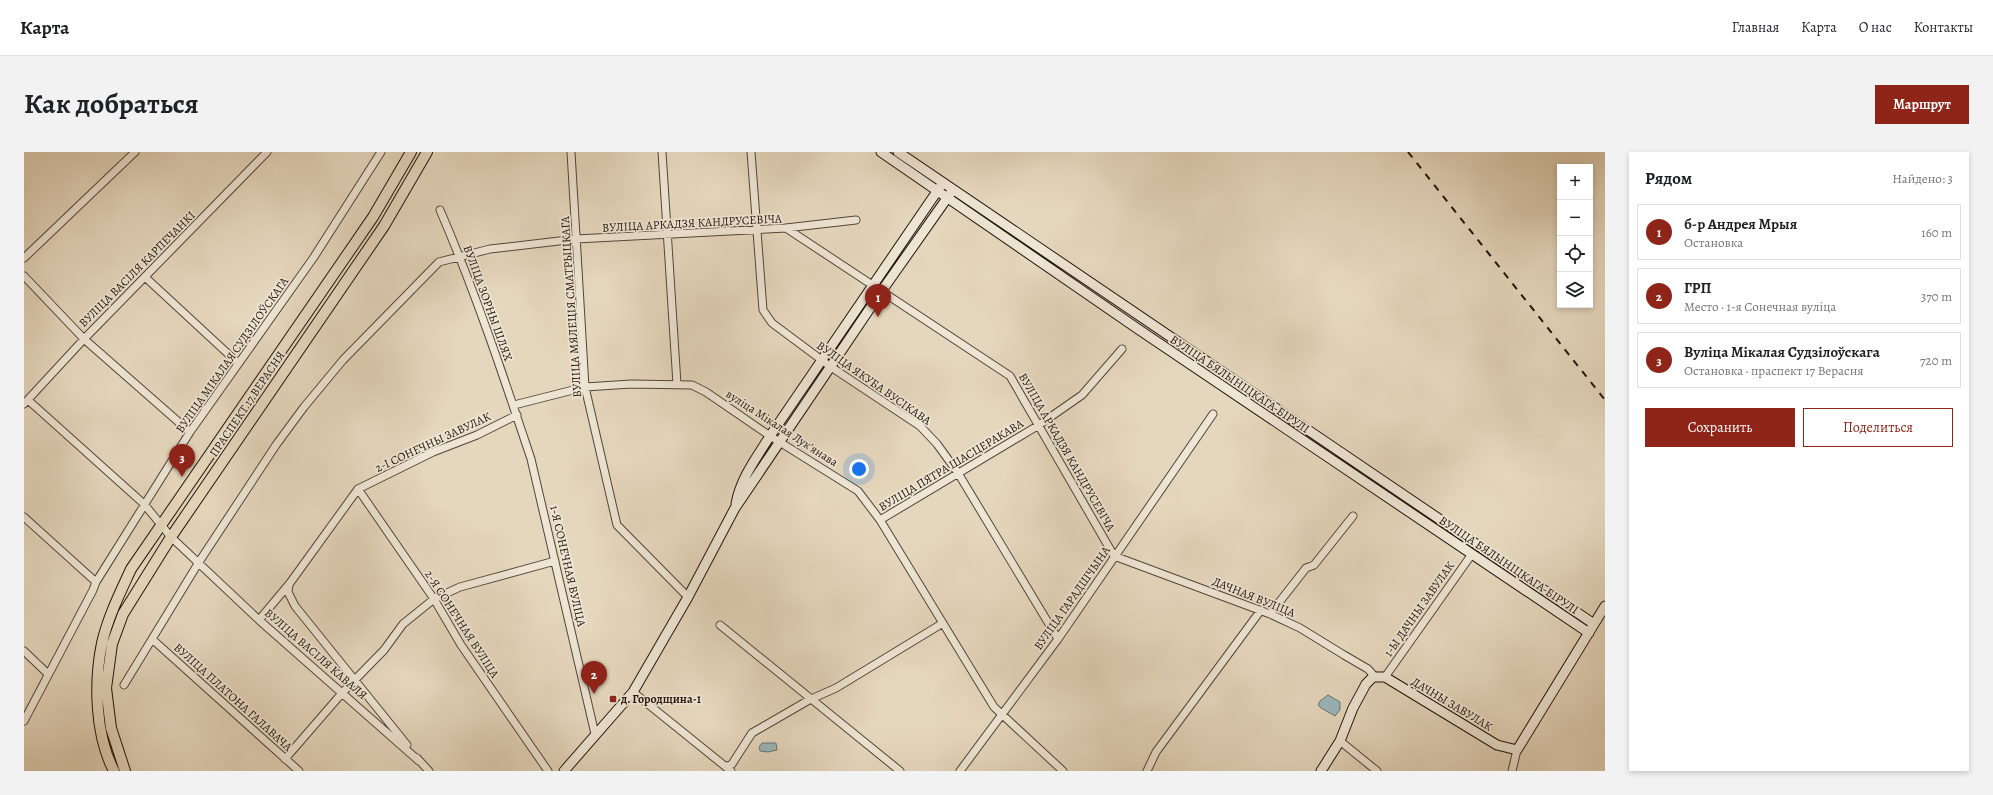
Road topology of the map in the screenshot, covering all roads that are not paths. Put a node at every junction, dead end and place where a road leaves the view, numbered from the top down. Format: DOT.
graph roads {
  1 [pos="135,152"];
  2 [pos="267,152"];
  3 [pos="382,152"];
  4 [pos="411,152"];
  5 [pos="427,152"];
  6 [pos="571,152"];
  7 [pos="662,152"];
  8 [pos="751,152"];
  9 [pos="881,152"];
  10 [pos="898,152"];
  11 [pos="943,182"];
  12 [pos="953,190"];
  13 [pos="938,191"];
  14 [pos="947,198"];
  15 [pos="440,210"];
  16 [pos="856,220"];
  17 [pos="786,228"];
  18 [pos="756,230"];
  19 [pos="667,235"];
  20 [pos="576,239"];
  21 [pos="460,256"];
  22 [pos="24,258"];
  23 [pos="24,276"];
  24 [pos="145,277"];
  25 [pos="873,286"];
  26 [pos="881,292"];
  27 [pos="84,339"];
  28 [pos="1122,350"];
  29 [pos="822,361"];
  30 [pos="238,363"];
  31 [pos="831,367"];
  32 [pos="677,384"];
  33 [pos="585,387"];
  34 [pos="26,402"];
  35 [pos="514,405"];
  36 [pos="1213,414"];
  37 [pos="517,415"];
  38 [pos="1039,425"];
  39 [pos="190,432"];
  40 [pos="770,436"];
  41 [pos="779,441"];
  42 [pos="958,473"];
  43 [pos="358,489"];
  44 [pos="144,504"];
  45 [pos="735,508"];
  46 [pos="1353,516"];
  47 [pos="24,517"];
  48 [pos="880,520"];
  49 [pos="161,524"];
  50 [pos="171,537"];
  51 [pos="1472,554"];
  52 [pos="1114,556"];
  53 [pos="555,561"];
  54 [pos="199,562"];
  55 [pos="96,582"];
  56 [pos="290,583"];
  57 [pos="688,597"];
  58 [pos="434,599"];
  59 [pos="1605,606"];
  60 [pos="1261,610"];
  61 [pos="1270,614"];
  62 [pos="259,620"];
  63 [pos="943,623"];
  64 [pos="1594,624"];
  65 [pos="720,625"];
  66 [pos="1589,633"];
  67 [pos="152,639"];
  68 [pos="1058,639"];
  69 [pos="24,651"];
  70 [pos="48,674"];
  71 [pos="1375,677"];
  72 [pos="1385,677"];
  73 [pos="355,679"];
  74 [pos="124,685"];
  75 [pos="343,692"];
  76 [pos="633,692"];
  77 [pos="810,700"];
  78 [pos="1001,714"];
  79 [pos="24,721"];
  80 [pos="595,734"];
  81 [pos="1340,741"];
  82 [pos="1517,750"];
  83 [pos="285,759"];
  84 [pos="420,761"];
  85 [pos="728,769"];
  86 [pos="114,771"];
  87 [pos="126,771"];
  88 [pos="299,771"];
  89 [pos="429,771"];
  90 [pos="548,771"];
  91 [pos="564,771"];
  92 [pos="900,771"];
  93 [pos="960,771"];
  94 [pos="1063,771"];
  95 [pos="1147,771"];
  96 [pos="1321,771"];
  97 [pos="1377,771"];
  98 [pos="1512,771"];
  1 -- 22 [label="street"];
  2 -- 24 [label="street, ВУЛІЦА ВАСІЛЯ КАРПЕЧАНКІ"];
  3 -- 30 [label="street, ВУЛІЦА МІКАЛАЯ СУДЗІЛОЎСКАГА"];
  4 -- 49 [label="main road, ПРАСПЕКТ 17 ВЕРАСНЯ"];
  5 -- 50 [label="main road, ПРАСПЕКТ 17 ВЕРАСНЯ"];
  6 -- 20 [label="street, ВУЛІЦА МЯЛЕЦІЯ СМАТРЫЦКАГА"];
  7 -- 19 [label="street"];
  8 -- 18 [label="street, ВУЛІЦА ЯКУБА ВУСІКАВА"];
  9 -- 13 [label="main road, ВУЛІЦА БЯЛЫНІЦКАГА-БІРУЛІ"];
  10 -- 11 [label="main road, ВУЛІЦА БЯЛЫНІЦКАГА-БІРУЛІ"];
  11 -- 12 [label="main road, ВУЛІЦА БЯЛЫНІЦКАГА-БІРУЛІ"];
  11 -- 13 [label="main road"];
  12 -- 14 [label="main road"];
  12 -- 64 [label="main road, ВУЛІЦА БЯЛЫНІЦКАГА-БІРУЛІ"];
  13 -- 14 [label="main road, ВУЛІЦА БЯЛЫНІЦКАГА-БІРУЛІ"];
  13 -- 25 [label="main road"];
  14 -- 26 [label="main road"];
  14 -- 51 [label="main road, ВУЛІЦА БЯЛЫНІЦКАГА-БІРУЛІ"];
  15 -- 21 [label="street, ВУЛІЦА ЗОРНЫ ШЛЯХ"];
  16 -- 17 [label="street"];
  17 -- 18 [label="street, ВУЛІЦА АРКАДЗЯ КАНДРУСЕВІЧА"];
  17 -- 25 [label="street, ВУЛІЦА АРКАДЗЯ КАНДРУСЕВІЧА"];
  18 -- 19 [label="street, ВУЛІЦА АРКАДЗЯ КАНДРУСЕВІЧА"];
  18 -- 29 [label="street, ВУЛІЦА ЯКУБА ВУСІКАВА"];
  19 -- 20 [label="street, ВУЛІЦА АРКАДЗЯ КАНДРУСЕВІЧА"];
  19 -- 32 [label="street"];
  20 -- 21 [label="street, ВУЛІЦА АРКАДЗЯ КАНДРУСЕВІЧА"];
  20 -- 33 [label="street, ВУЛІЦА МЯЛЕЦІЯ СМАТРЫЦКАГА"];
  21 -- 35 [label="street, ВУЛІЦА ЗОРНЫ ШЛЯХ"];
  21 -- 54 [label="street"];
  23 -- 27 [label="street"];
  24 -- 27 [label="street, ВУЛІЦА ВАСІЛЯ КАРПЕЧАНКІ"];
  24 -- 30 [label="street"];
  25 -- 26 [label="street, ВУЛІЦА АРКАДЗЯ КАНДРУСЕВІЧА"];
  25 -- 29 [label="main road"];
  26 -- 31 [label="main road"];
  26 -- 38 [label="street, ВУЛІЦА АРКАДЗЯ КАНДРУСЕВІЧА"];
  27 -- 34 [label="street, ВУЛІЦА ВАСІЛЯ КАРПЕЧАНКІ"];
  27 -- 39 [label="street"];
  28 -- 38 [label="street, ВУЛІЦА ПЯТРА ШАСЦЕРАКАВА"];
  29 -- 31 [label="street, ВУЛІЦА ЯКУБА ВУСІКАВА"];
  29 -- 40 [label="main road"];
  30 -- 39 [label="street, ВУЛІЦА МІКАЛАЯ СУДЗІЛОЎСКАГА"];
  31 -- 41 [label="main road"];
  31 -- 42 [label="street, ВУЛІЦА ЯКУБА ВУСІКАВА"];
  32 -- 33 [label="street, вуліца Мікалая Лукʼянава"];
  32 -- 40 [label="street, вуліца Мікалая Лукʼянава"];
  33 -- 35 [label="street, вуліца Мікалая Лукʼянава"];
  33 -- 57 [label="street, ВУЛІЦА МЯЛЕЦІЯ СМАТРЫЦКАГА"];
  34 -- 44 [label="street, ВУЛІЦА ВАСІЛЯ КАВАЛЯ"];
  35 -- 37 [label="street, 1-Я СОНЕЧНАЯ ВУЛІЦА"];
  36 -- 52 [label="street, ВУЛІЦА ГАРАДШЧЫНА"];
  37 -- 43 [label="street, 2-І СОНЕЧНЫ ЗАВУЛАК"];
  37 -- 53 [label="street, 1-Я СОНЕЧНАЯ ВУЛІЦА"];
  38 -- 42 [label="street, ВУЛІЦА ПЯТРА ШАСЦЕРАКАВА"];
  38 -- 52 [label="street, ВУЛІЦА АРКАДЗЯ КАНДРУСЕВІЧА"];
  39 -- 44 [label="street, ВУЛІЦА МІКАЛАЯ СУДЗІЛОЎСКАГА"];
  40 -- 41 [label="street, вуліца Мікалая Лукʼянава"];
  40 -- 45 [label="main road"];
  41 -- 45 [label="main road"];
  41 -- 48 [label="street, вуліца Мікалая Лукʼянава"];
  42 -- 48 [label="street, ВУЛІЦА ПЯТРА ШАСЦЕРАКАВА"];
  42 -- 68 [label="street, ВУЛІЦА ЯКУБА ВУСІКАВА"];
  43 -- 56 [label="street"];
  43 -- 58 [label="street, 2-Я СОНЕЧНАЯ ВУЛІЦА"];
  44 -- 49 [label="street, ВУЛІЦА ВАСІЛЯ КАВАЛЯ"];
  44 -- 55 [label="street, ВУЛІЦА МІКАЛАЯ СУДЗІЛОЎСКАГА"];
  45 -- 57 [label="main road"];
  46 -- 61 [label="street"];
  47 -- 55 [label="street"];
  48 -- 63 [label="street, вуліца Мікалая Лукʼянава"];
  49 -- 50 [label="street, ВУЛІЦА ВАСІЛЯ КАВАЛЯ"];
  49 -- 86 [label="main road, ПРАСПЕКТ 17 ВЕРАСНЯ"];
  50 -- 54 [label="street, ВУЛІЦА ВАСІЛЯ КАВАЛЯ"];
  50 -- 87 [label="main road, ПРАСПЕКТ 17 ВЕРАСНЯ"];
  51 -- 66 [label="main road, ВУЛІЦА БЯЛЫНІЦКАГА-БІРУЛІ"];
  51 -- 72 [label="street, 1-Ы ДАЧНЫ ЗАВУЛАК"];
  52 -- 60 [label="street, ДАЧНАЯ ВУЛІЦА"];
  52 -- 68 [label="street, ВУЛІЦА ГАРАДШЧЫНА"];
  53 -- 58 [label="street"];
  53 -- 80 [label="street, 1-Я СОНЕЧНАЯ ВУЛІЦА"];
  54 -- 62 [label="street, ВУЛІЦА ВАСІЛЯ КАВАЛЯ"];
  54 -- 67 [label="street"];
  55 -- 70 [label="street, ВУЛІЦА МІКАЛАЯ СУДЗІЛОЎСКАГА"];
  56 -- 62 [label="street"];
  56 -- 73 [label="street"];
  57 -- 76 [label="main road"];
  58 -- 73 [label="street"];
  58 -- 90 [label="street, 2-Я СОНЕЧНАЯ ВУЛІЦА"];
  59 -- 64 [label="main road"];
  60 -- 61 [label="street, ДАЧНАЯ ВУЛІЦА"];
  60 -- 95 [label="street"];
  61 -- 71 [label="street, ДАЧНАЯ ВУЛІЦА"];
  62 -- 75 [label="street, ВУЛІЦА ВАСІЛЯ КАВАЛЯ"];
  63 -- 77 [label="street"];
  63 -- 78 [label="street, вуліца Мікалая Лукʼянава"];
  64 -- 66 [label="main road"];
  65 -- 77 [label="street"];
  66 -- 82 [label="main road"];
  67 -- 74 [label="street"];
  67 -- 83 [label="street, ВУЛІЦА ПЛАТОНА ГАЛАВАЧА"];
  68 -- 78 [label="street, ВУЛІЦА ГАРАДШЧЫНА"];
  69 -- 70 [label="street"];
  70 -- 79 [label="street, ВУЛІЦА МІКАЛАЯ СУДЗІЛОЎСКАГА"];
  71 -- 72 [label="main road"];
  71 -- 81 [label="main road"];
  72 -- 82 [label="main road, ДАЧНЫ ЗАВУЛАК"];
  73 -- 75 [label="street"];
  73 -- 84 [label="street"];
  75 -- 83 [label="street"];
  75 -- 84 [label="street, ВУЛІЦА ВАСІЛЯ КАВАЛЯ"];
  76 -- 80 [label="main road"];
  76 -- 85 [label="street"];
  77 -- 85 [label="street"];
  77 -- 92 [label="street"];
  78 -- 93 [label="street, ВУЛІЦА ГАРАДШЧЫНА"];
  78 -- 94 [label="street, вуліца Мікалая Лукʼянава"];
  80 -- 91 [label="main road"];
  81 -- 96 [label="main road"];
  81 -- 97 [label="street"];
  82 -- 98 [label="street"];
  83 -- 88 [label="street, ВУЛІЦА ПЛАТОНА ГАЛАВАЧА"];
  84 -- 89 [label="street"];
}
